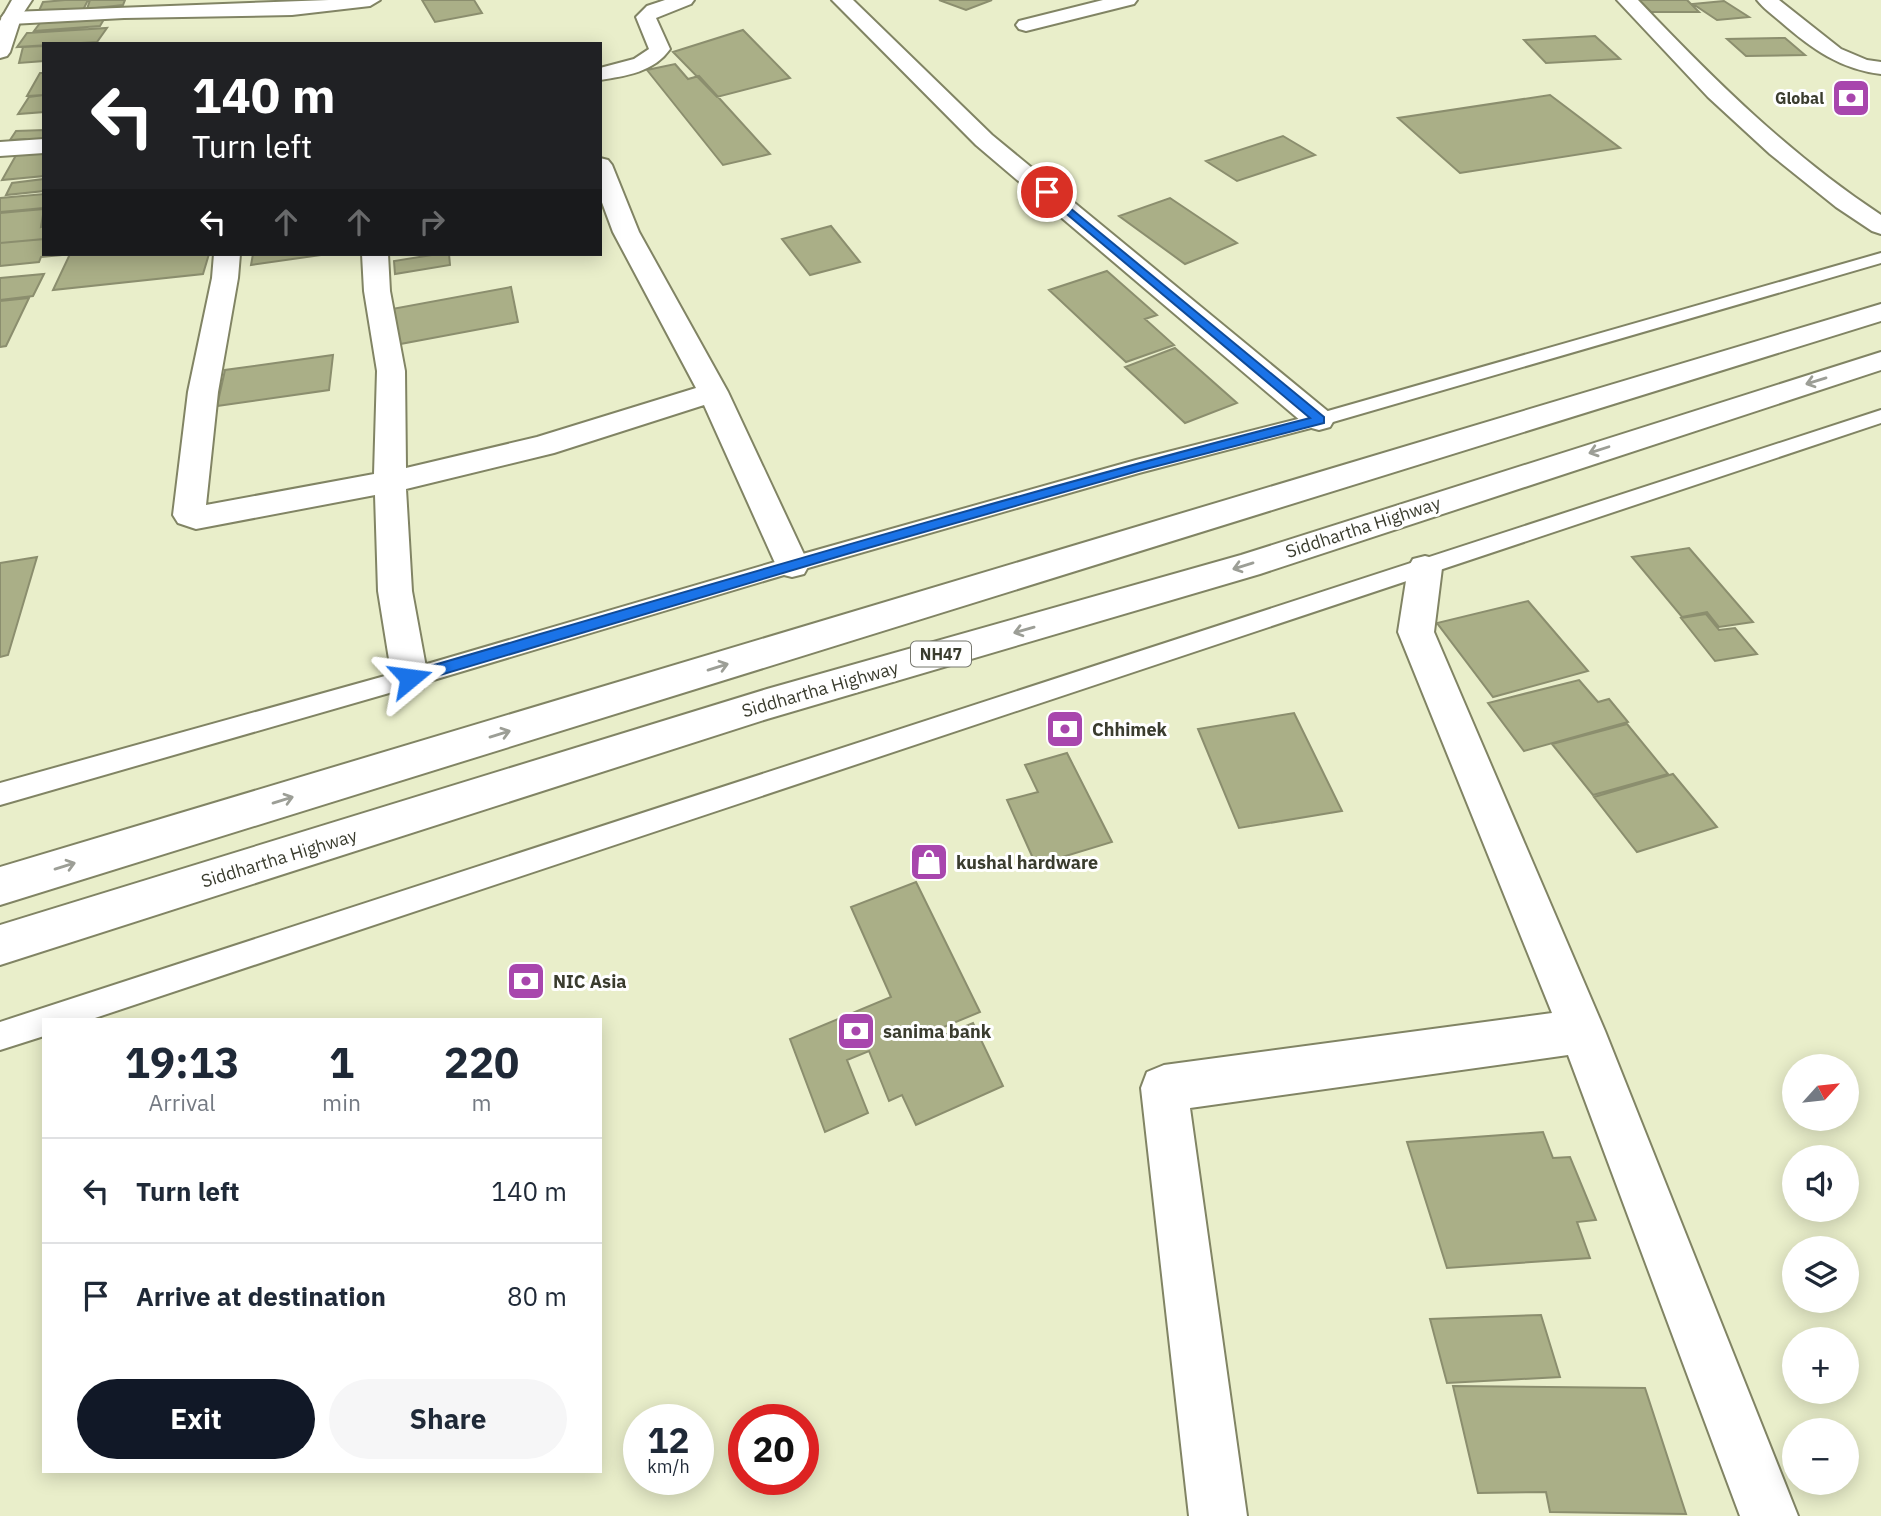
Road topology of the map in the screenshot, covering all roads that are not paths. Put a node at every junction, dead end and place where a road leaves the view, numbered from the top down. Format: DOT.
graph roads {
  1 [pos="370,0"];
  2 [pos="684,0"];
  3 [pos="842,0"];
  4 [pos="1627,0"];
  5 [pos="1768,0"];
  6 [pos="1114,1"];
  7 [pos="11,12"];
  8 [pos="1026,24"];
  9 [pos="0,52"];
  10 [pos="1881,68"];
  11 [pos="602,74"];
  12 [pos="42,146"];
  13 [pos="0,149"];
  14 [pos="602,170"];
  15 [pos="1881,226"];
  16 [pos="226,256"];
  17 [pos="374,256"];
  18 [pos="1881,258"];
  19 [pos="1881,312"];
  20 [pos="1881,361"];
  21 [pos="713,392"];
  22 [pos="1881,416"];
  23 [pos="1319,420"];
  24 [pos="390,482"];
  25 [pos="792,565"];
  26 [pos="1426,568"];
  27 [pos="410,678"];
  28 [pos="0,794"];
  29 [pos="0,886"];
  30 [pos="0,945"];
  31 [pos="55,1018"];
  32 [pos="42,1022"];
  33 [pos="1582,1031"];
  34 [pos="0,1036"];
  35 [pos="1217,1516"];
  36 [pos="1769,1516"];
  1 -- 7 [label="main road"];
  2 -- 11 [label="main road"];
  3 -- 23 [label="main road"];
  4 -- 15 [label="main road"];
  5 -- 10 [label="main road"];
  6 -- 8 [label="main road"];
  7 -- 9 [label="main road"];
  12 -- 13 [label="main road"];
  14 -- 21 [label="main road"];
  16 -- 24 [label="main road"];
  17 -- 24 [label="main road"];
  18 -- 23 [label="lane"];
  29 -- 19 [label="main road, one-way"];
  20 -- 30 [label="main road, Siddhartha Highway / NH47, one-way"];
  21 -- 24 [label="main road"];
  21 -- 25 [label="main road"];
  22 -- 26 [label="lane"];
  23 -- 25 [label="lane"];
  24 -- 27 [label="main road"];
  25 -- 27 [label="lane"];
  26 -- 31 [label="lane"];
  26 -- 33 [label="main road"];
  27 -- 28 [label="lane"];
  32 -- 34 [label="lane"];
  33 -- 35 [label="main road"];
  33 -- 36 [label="main road"];
}
